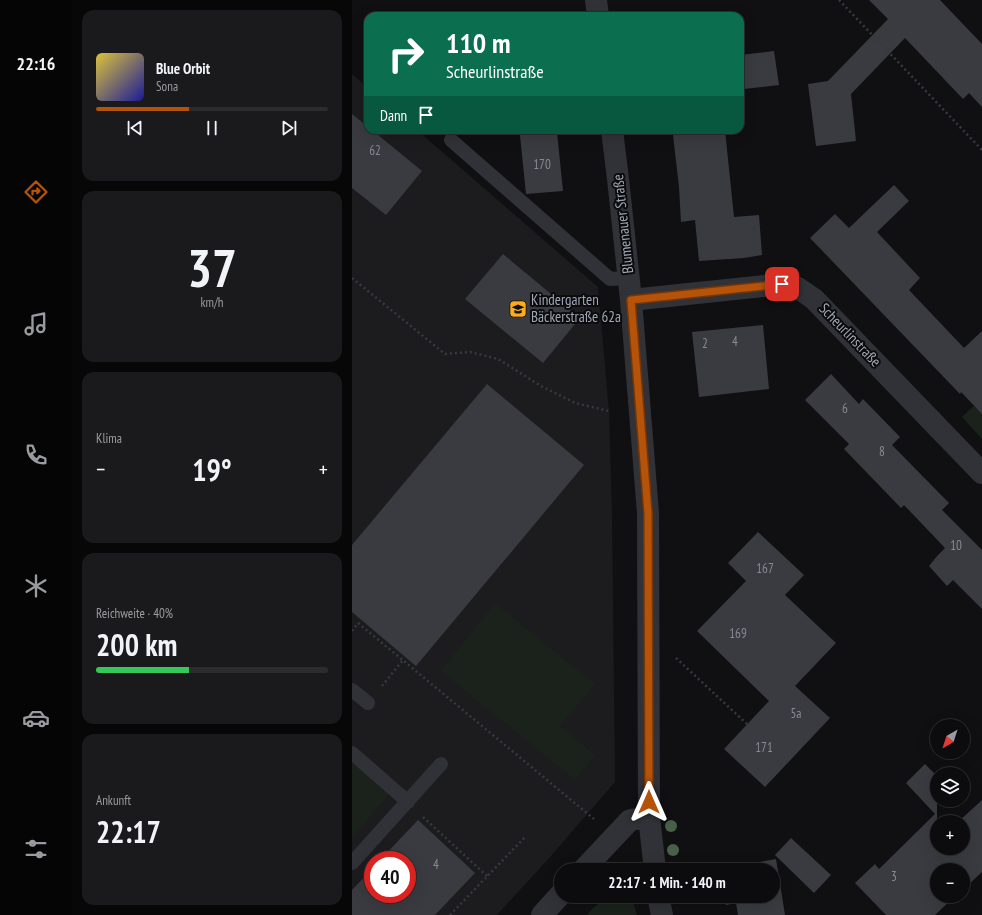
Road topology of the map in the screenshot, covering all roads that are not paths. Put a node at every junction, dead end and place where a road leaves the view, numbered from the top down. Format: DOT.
graph roads {
  1 [pos="596,0"];
  2 [pos="598,12"];
  3 [pos="612,134"];
  4 [pos="451,140"];
  5 [pos="628,278"];
  6 [pos="631,300"];
  7 [pos="982,473"];
  8 [pos="352,690"];
  9 [pos="368,703"];
  10 [pos="352,752"];
  11 [pos="441,764"];
  12 [pos="408,802"];
  13 [pos="649,817"];
  14 [pos="352,863"];
  15 [pos="590,863"];
  16 [pos="654,863"];
  17 [pos="554,902"];
  18 [pos="659,903"];
  19 [pos="542,915"];
  20 [pos="662,915"];
  1 -- 2 [label="street"];
  3 -- 5 [label="street, Blumenauer Straße"];
  4 -- 5 [label="lane"];
  5 -- 6 [label="street, Blumenauer Straße"];
  6 -- 7 [label="street, Scheurlinstraße"];
  6 -- 13 [label="street, Blumenauer Straße"];
  8 -- 9 [label="lane"];
  10 -- 12 [label="lane"];
  11 -- 12 [label="lane"];
  12 -- 14 [label="lane"];
  13 -- 15 [label="street"];
  13 -- 16 [label="street, Blumenauer Straße"];
  17 -- 19 [label="street"];
  18 -- 20 [label="street"];
}
